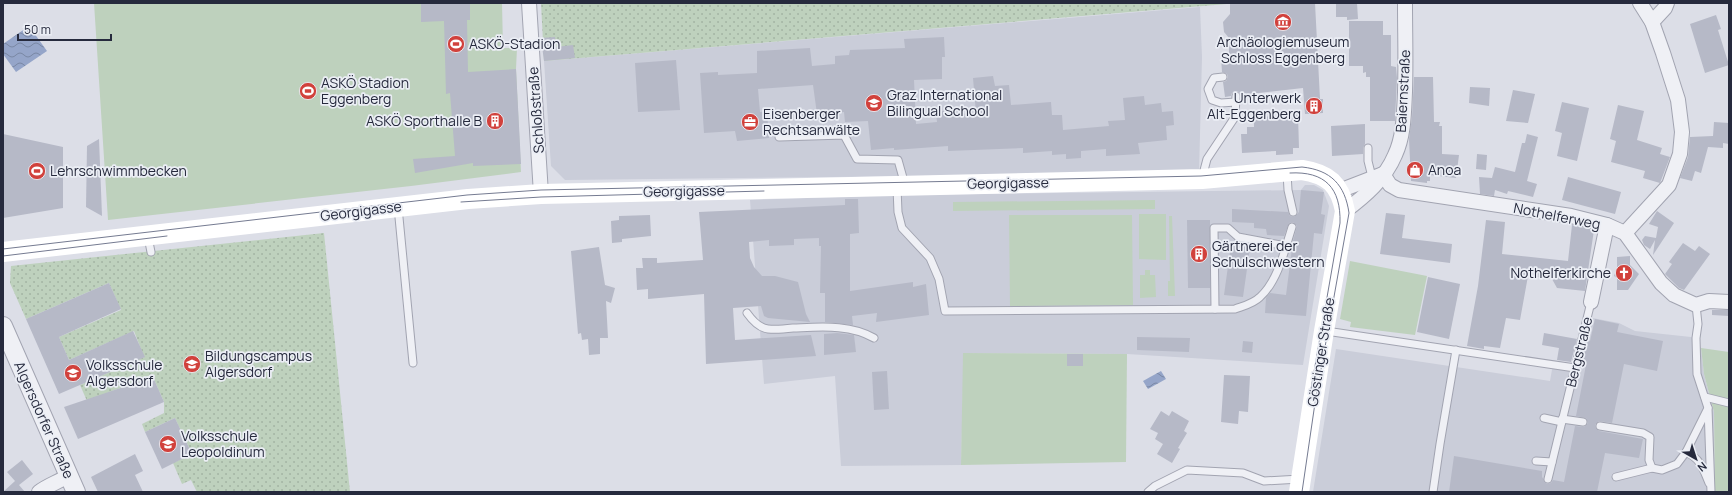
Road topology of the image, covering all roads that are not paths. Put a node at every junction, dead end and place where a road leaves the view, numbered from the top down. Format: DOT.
graph roads {
  1 [pos="529,3"];
  2 [pos="1405,3"];
  3 [pos="1640,3"];
  4 [pos="1667,3"];
  5 [pos="1652,22"];
  6 [pos="1223,77"];
  7 [pos="780,137"];
  8 [pos="1368,148"];
  9 [pos="1287,171"];
  10 [pos="1378,176"];
  11 [pos="1202,179"];
  12 [pos="901,185"];
  13 [pos="1339,191"];
  14 [pos="541,194"];
  15 [pos="398,207"];
  16 [pos="1345,211"];
  17 [pos="1293,212"];
  18 [pos="1607,225"];
  19 [pos="1292,226"];
  20 [pos="1625,233"];
  21 [pos="1286,246"];
  22 [pos="3,252"];
  23 [pos="1591,302"];
  24 [pos="1729,302"];
  25 [pos="1696,305"];
  26 [pos="1215,309"];
  27 [pos="747,313"];
  28 [pos="1324,331"];
  29 [pos="5,338"];
  30 [pos="874,338"];
  31 [pos="1456,350"];
  32 [pos="413,364"];
  33 [pos="1576,368"];
  34 [pos="1705,397"];
  35 [pos="1729,403"];
  36 [pos="1708,408"];
  37 [pos="1544,418"];
  38 [pos="1562,421"];
  39 [pos="1583,422"];
  40 [pos="1600,426"];
  41 [pos="1686,452"];
  42 [pos="1536,461"];
  43 [pos="1552,462"];
  44 [pos="1652,468"];
  45 [pos="68,475"];
  46 [pos="1616,477"];
  47 [pos="1548,479"];
  48 [pos="1300,486"];
  49 [pos="1711,490"];
  50 [pos="39,492"];
  51 [pos="76,492"];
  52 [pos="1148,492"];
  53 [pos="1434,492"];
  1 -- 14 [label="street, Schloßstraße"];
  2 -- 10 [label="street, Baiernstraße"];
  3 -- 5 [label="street"];
  4 -- 5 [label="street"];
  5 -- 20 [label="street"];
  6 -- 11 [label="lane"];
  7 -- 12 [label="lane"];
  8 -- 10 [label="lane"];
  9 -- 11 [label="main road, Georgigasse"];
  9 -- 13 [label="main road, Georgigasse"];
  9 -- 17 [label="lane"];
  10 -- 13 [label="street"];
  10 -- 16 [label="street, Baiernstraße"];
  10 -- 18 [label="street, Nothelferweg"];
  11 -- 12 [label="main road, Georgigasse"];
  12 -- 14 [label="main road, Georgigasse"];
  12 -- 26 [label="lane"];
  13 -- 16 [label="main road"];
  14 -- 15 [label="main road, Georgigasse"];
  15 -- 22 [label="main road, Georgigasse"];
  15 -- 32 [label="lane"];
  16 -- 28 [label="main road, Göstinger Straße"];
  18 -- 20 [label="street, Nothelferweg"];
  18 -- 23 [label="street, Bergstraße"];
  19 -- 21 [label="lane"];
  20 -- 25 [label="street"];
  21 -- 26 [label="lane"];
  21 -- 26 [label="lane"];
  23 -- 33 [label="lane, Bergstraße"];
  24 -- 25 [label="street"];
  25 -- 34 [label="lane"];
  27 -- 30 [label="lane"];
  28 -- 31 [label="lane"];
  28 -- 48 [label="main road, Göstinger Straße"];
  29 -- 45 [label="street, Algersdorfer Straße"];
  31 -- 33 [label="lane"];
  31 -- 53 [label="lane"];
  33 -- 38 [label="lane, Bergstraße"];
  34 -- 35 [label="lane"];
  34 -- 36 [label="lane"];
  36 -- 41 [label="lane"];
  36 -- 49 [label="lane"];
  37 -- 38 [label="lane"];
  38 -- 39 [label="lane"];
  38 -- 43 [label="lane, Bergstraße"];
  40 -- 44 [label="lane"];
  41 -- 44 [label="lane"];
  41 -- 49 [label="lane"];
  42 -- 43 [label="lane"];
  43 -- 47 [label="lane, Bergstraße"];
  44 -- 46 [label="lane"];
  45 -- 50 [label="street"];
  45 -- 51 [label="street, Algersdorfer Straße"];
  48 -- 52 [label="lane"];
}
